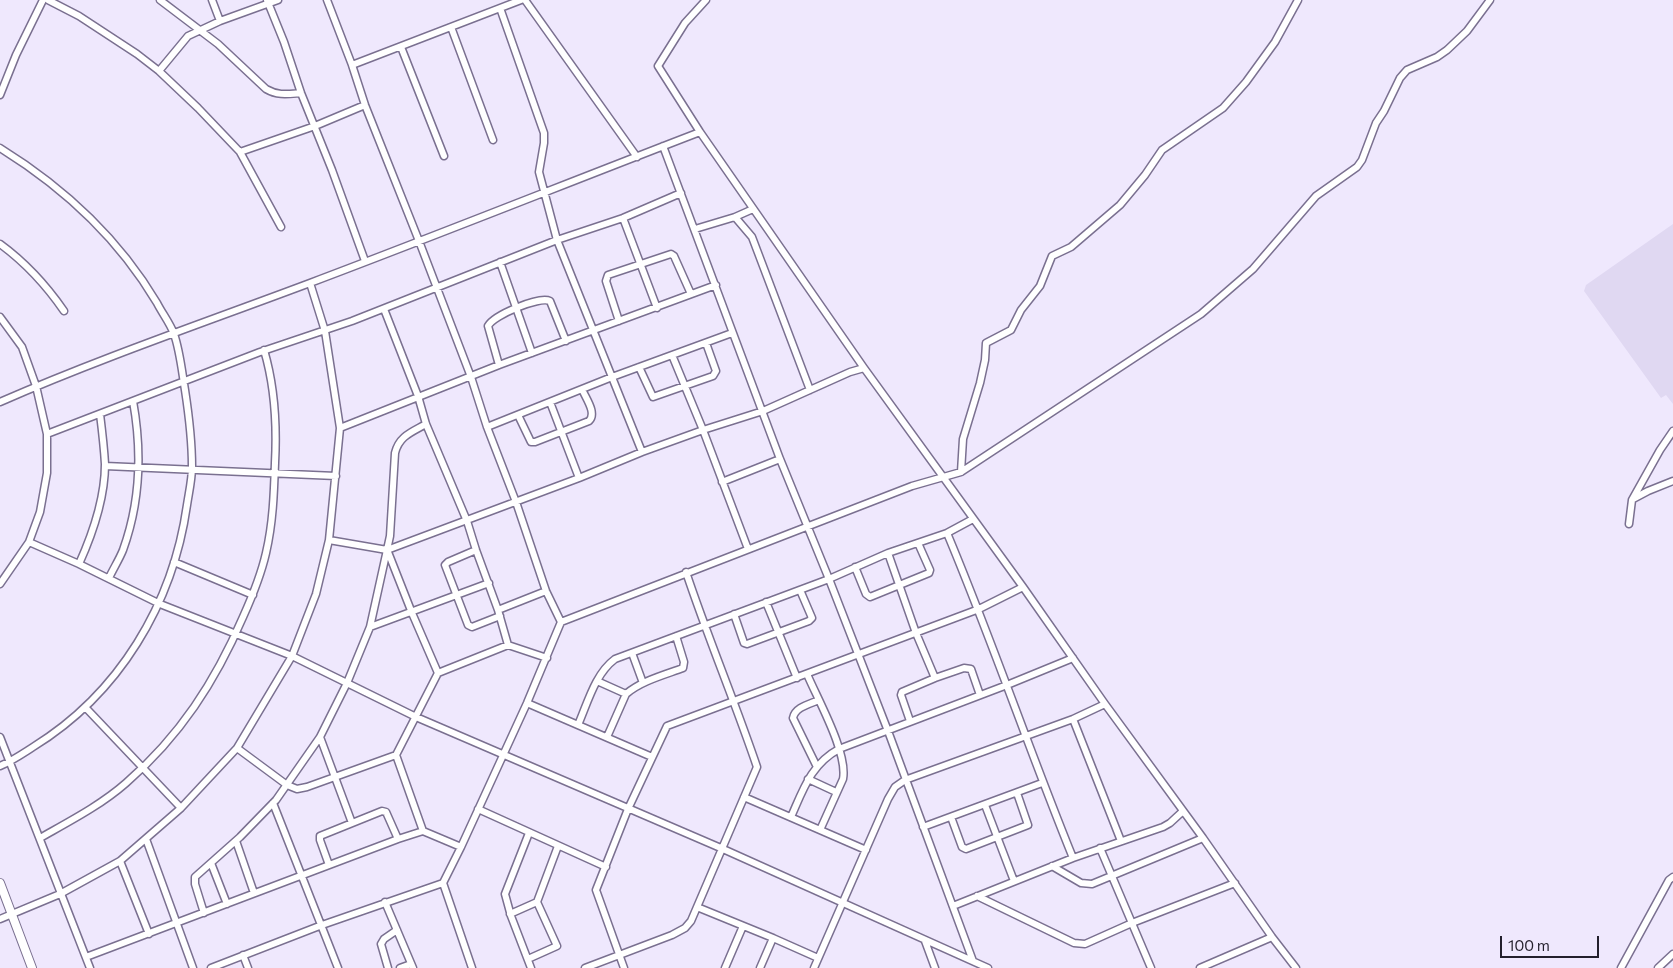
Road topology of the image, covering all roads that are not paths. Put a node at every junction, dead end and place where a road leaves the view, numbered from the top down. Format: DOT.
graph roads {
  1 [pos="43,0"];
  2 [pos="48,0"];
  3 [pos="160,0"];
  4 [pos="212,0"];
  5 [pos="278,0"];
  6 [pos="327,0"];
  7 [pos="523,0"];
  8 [pos="706,0"];
  9 [pos="1298,0"];
  10 [pos="1490,0"];
  11 [pos="267,2"];
  12 [pos="500,8"];
  13 [pos="220,21"];
  14 [pos="450,27"];
  15 [pos="200,29"];
  16 [pos="401,47"];
  17 [pos="352,65"];
  18 [pos="159,71"];
  19 [pos="301,94"];
  20 [pos="0,95"];
  21 [pos="365,105"];
  22 [pos="315,126"];
  23 [pos="700,132"];
  24 [pos="493,140"];
  25 [pos="663,146"];
  26 [pos="0,148"];
  27 [pos="240,152"];
  28 [pos="444,156"];
  29 [pos="637,157"];
  30 [pos="545,192"];
  31 [pos="681,194"];
  32 [pos="753,209"];
  33 [pos="735,216"];
  34 [pos="623,218"];
  35 [pos="281,227"];
  36 [pos="695,229"];
  37 [pos="557,240"];
  38 [pos="419,241"];
  39 [pos="0,244"];
  40 [pos="365,262"];
  41 [pos="500,262"];
  42 [pos="640,264"];
  43 [pos="310,283"];
  44 [pos="716,286"];
  45 [pos="436,288"];
  46 [pos="691,294"];
  47 [pos="657,308"];
  48 [pos="384,309"];
  49 [pos="515,309"];
  50 [pos="64,311"];
  51 [pos="0,317"];
  52 [pos="618,321"];
  53 [pos="594,330"];
  54 [pos="325,331"];
  55 [pos="174,333"];
  56 [pos="732,333"];
  57 [pos="566,340"];
  58 [pos="706,343"];
  59 [pos="264,350"];
  60 [pos="532,353"];
  61 [pos="672,355"];
  62 [pos="499,365"];
  63 [pos="639,368"];
  64 [pos="864,368"];
  65 [pos="471,377"];
  66 [pos="612,377"];
  67 [pos="184,380"];
  68 [pos="684,385"];
  69 [pos="36,386"];
  70 [pos="582,389"];
  71 [pos="810,390"];
  72 [pos="418,396"];
  73 [pos="0,402"];
  74 [pos="133,402"];
  75 [pos="550,402"];
  76 [pos="763,411"];
  77 [pos="100,414"];
  78 [pos="518,415"];
  79 [pos="426,424"];
  80 [pos="487,427"];
  81 [pos="340,428"];
  82 [pos="703,430"];
  83 [pos="1673,431"];
  84 [pos="562,432"];
  85 [pos="47,434"];
  86 [pos="642,452"];
  87 [pos="780,459"];
  88 [pos="105,466"];
  89 [pos="138,468"];
  90 [pos="192,469"];
  91 [pos="275,472"];
  92 [pos="960,472"];
  93 [pos="336,476"];
  94 [pos="942,477"];
  95 [pos="579,478"];
  96 [pos="1673,481"];
  97 [pos="722,482"];
  98 [pos="1632,500"];
  99 [pos="516,502"];
  100 [pos="972,519"];
  101 [pos="467,521"];
  102 [pos="1629,524"];
  103 [pos="807,526"];
  104 [pos="947,533"];
  105 [pos="329,540"];
  106 [pos="29,542"];
  107 [pos="918,543"];
  108 [pos="748,549"];
  109 [pos="387,550"];
  110 [pos="476,550"];
  111 [pos="888,554"];
  112 [pos="174,562"];
  113 [pos="80,564"];
  114 [pos="855,567"];
  115 [pos="686,572"];
  116 [pos="109,578"];
  117 [pos="829,579"];
  118 [pos="489,583"];
  119 [pos="0,584"];
  120 [pos="899,586"];
  121 [pos="1023,587"];
  122 [pos="800,590"];
  123 [pos="546,591"];
  124 [pos="252,595"];
  125 [pos="457,595"];
  126 [pos="766,602"];
  127 [pos="160,604"];
  128 [pos="979,609"];
  129 [pos="412,613"];
  130 [pos="499,613"];
  131 [pos="734,614"];
  132 [pos="561,622"];
  133 [pos="704,626"];
  134 [pos="370,628"];
  135 [pos="779,632"];
  136 [pos="916,633"];
  137 [pos="236,634"];
  138 [pos="676,636"];
  139 [pos="508,645"];
  140 [pos="632,653"];
  141 [pos="858,654"];
  142 [pos="292,656"];
  143 [pos="547,658"];
  144 [pos="1073,658"];
  145 [pos="438,673"];
  146 [pos="807,674"];
  147 [pos="797,678"];
  148 [pos="935,678"];
  149 [pos="597,681"];
  150 [pos="347,683"];
  151 [pos="643,683"];
  152 [pos="1007,685"];
  153 [pos="626,694"];
  154 [pos="980,695"];
  155 [pos="819,700"];
  156 [pos="734,701"];
  157 [pos="528,703"];
  158 [pos="1105,704"];
  159 [pos="85,707"];
  160 [pos="416,717"];
  161 [pos="1073,719"];
  162 [pos="910,721"];
  163 [pos="578,725"];
  164 [pos="888,730"];
  165 [pos="1025,736"];
  166 [pos="0,737"];
  167 [pos="320,737"];
  168 [pos="607,737"];
  169 [pos="237,748"];
  170 [pos="839,749"];
  171 [pos="396,756"];
  172 [pos="504,756"];
  173 [pos="652,757"];
  174 [pos="10,762"];
  175 [pos="0,766"];
  176 [pos="142,767"];
  177 [pos="817,767"];
  178 [pos="334,777"];
  179 [pos="808,779"];
  180 [pos="905,780"];
  181 [pos="1042,783"];
  182 [pos="286,785"];
  183 [pos="836,792"];
  184 [pos="1017,792"];
  185 [pos="744,797"];
  186 [pos="273,803"];
  187 [pos="985,805"];
  188 [pos="181,808"];
  189 [pos="478,809"];
  190 [pos="628,809"];
  191 [pos="1183,811"];
  192 [pos="791,817"];
  193 [pos="951,817"];
  194 [pos="352,823"];
  195 [pos="923,827"];
  196 [pos="820,830"];
  197 [pos="423,831"];
  198 [pos="529,832"];
  199 [pos="997,837"];
  200 [pos="40,838"];
  201 [pos="1203,838"];
  202 [pos="398,839"];
  203 [pos="146,840"];
  204 [pos="236,841"];
  205 [pos="1121,841"];
  206 [pos="558,846"];
  207 [pos="461,847"];
  208 [pos="1100,848"];
  209 [pos="723,850"];
  210 [pos="866,850"];
  211 [pos="1073,858"];
  212 [pos="120,861"];
  213 [pos="211,863"];
  214 [pos="329,865"];
  215 [pos="1052,866"];
  216 [pos="606,867"];
  217 [pos="302,875"];
  218 [pos="1111,876"];
  219 [pos="1673,877"];
  220 [pos="1014,881"];
  221 [pos="0,882"];
  222 [pos="443,882"];
  223 [pos="1235,883"];
  224 [pos="60,894"];
  225 [pos="254,894"];
  226 [pos="977,896"];
  227 [pos="386,902"];
  228 [pos="536,902"];
  229 [pos="843,902"];
  230 [pos="227,904"];
  231 [pos="953,906"];
  232 [pos="697,907"];
  233 [pos="204,913"];
  234 [pos="510,914"];
  235 [pos="12,915"];
  236 [pos="0,919"];
  237 [pos="177,923"];
  238 [pos="322,924"];
  239 [pos="1132,924"];
  240 [pos="743,926"];
  241 [pos="397,930"];
  242 [pos="149,934"];
  243 [pos="1272,937"];
  244 [pos="773,938"];
  245 [pos="925,941"];
  246 [pos="1673,954"];
  247 [pos="243,955"];
  248 [pos="619,956"];
  249 [pos="86,957"];
  250 [pos="818,958"];
  251 [pos="528,959"];
  252 [pos="973,961"];
  253 [pos="412,966"];
  254 [pos="32,968"];
  255 [pos="90,968"];
  256 [pos="193,968"];
  257 [pos="211,968"];
  258 [pos="248,968"];
  259 [pos="338,968"];
  260 [pos="388,968"];
  261 [pos="400,968"];
  262 [pos="472,968"];
  263 [pos="531,968"];
  264 [pos="585,968"];
  265 [pos="624,968"];
  266 [pos="726,968"];
  267 [pos="760,968"];
  268 [pos="814,968"];
  269 [pos="935,968"];
  270 [pos="988,968"];
  271 [pos="1151,968"];
  272 [pos="1200,968"];
  273 [pos="1296,968"];
  274 [pos="1621,968"];
  275 [pos="1658,968"];
  1 -- 20 [label="street"];
  2 -- 18 [label="street"];
  3 -- 15 [label="street"];
  4 -- 13 [label="street"];
  5 -- 11 [label="street"];
  6 -- 17 [label="street"];
  7 -- 12 [label="street"];
  7 -- 29 [label="street"];
  8 -- 23 [label="street"];
  9 -- 92 [label="street"];
  10 -- 92 [label="street"];
  11 -- 13 [label="street"];
  11 -- 19 [label="street"];
  12 -- 14 [label="street"];
  12 -- 30 [label="street"];
  13 -- 15 [label="street"];
  14 -- 16 [label="street"];
  14 -- 24 [label="street"];
  15 -- 18 [label="street"];
  15 -- 19 [label="street"];
  16 -- 17 [label="street"];
  16 -- 28 [label="street"];
  17 -- 21 [label="street"];
  18 -- 27 [label="street"];
  19 -- 22 [label="street"];
  21 -- 22 [label="street"];
  21 -- 38 [label="street"];
  22 -- 27 [label="street"];
  22 -- 40 [label="street"];
  23 -- 25 [label="street"];
  23 -- 32 [label="street"];
  25 -- 29 [label="street"];
  25 -- 31 [label="street"];
  26 -- 55 [label="street"];
  27 -- 35 [label="street"];
  29 -- 30 [label="street"];
  30 -- 37 [label="street"];
  30 -- 38 [label="street"];
  31 -- 34 [label="street"];
  31 -- 36 [label="street"];
  32 -- 33 [label="street"];
  32 -- 64 [label="street"];
  33 -- 36 [label="street"];
  33 -- 71 [label="street"];
  34 -- 37 [label="street"];
  34 -- 42 [label="street"];
  36 -- 44 [label="street"];
  37 -- 41 [label="street"];
  37 -- 53 [label="street"];
  38 -- 40 [label="street"];
  38 -- 45 [label="street"];
  39 -- 50 [label="street"];
  40 -- 43 [label="street"];
  41 -- 45 [label="street"];
  41 -- 49 [label="street"];
  42 -- 46 [label="street"];
  42 -- 47 [label="street"];
  42 -- 52 [label="street"];
  43 -- 54 [label="street"];
  43 -- 55 [label="street"];
  44 -- 46 [label="street"];
  44 -- 56 [label="street"];
  45 -- 48 [label="street"];
  45 -- 65 [label="street"];
  46 -- 47 [label="street"];
  47 -- 52 [label="street"];
  48 -- 54 [label="street"];
  48 -- 72 [label="street"];
  49 -- 57 [label="street"];
  49 -- 60 [label="street"];
  49 -- 62 [label="street"];
  51 -- 69 [label="street"];
  52 -- 53 [label="street"];
  53 -- 57 [label="street"];
  53 -- 66 [label="street"];
  54 -- 59 [label="street"];
  54 -- 81 [label="street"];
  55 -- 67 [label="street"];
  55 -- 69 [label="street"];
  56 -- 58 [label="street"];
  56 -- 76 [label="street"];
  57 -- 60 [label="street"];
  58 -- 61 [label="street"];
  58 -- 68 [label="street"];
  59 -- 67 [label="street"];
  59 -- 91 [label="street"];
  60 -- 62 [label="street"];
  61 -- 63 [label="street"];
  61 -- 68 [label="street"];
  62 -- 65 [label="street"];
  63 -- 66 [label="street"];
  63 -- 68 [label="street"];
  64 -- 71 [label="street"];
  64 -- 94 [label="street"];
  65 -- 72 [label="street"];
  65 -- 80 [label="street"];
  66 -- 70 [label="street"];
  66 -- 86 [label="street"];
  67 -- 74 [label="street"];
  67 -- 90 [label="street"];
  68 -- 82 [label="street"];
  69 -- 73 [label="street"];
  69 -- 85 [label="street"];
  70 -- 75 [label="street"];
  70 -- 84 [label="street"];
  71 -- 76 [label="street"];
  72 -- 79 [label="street"];
  72 -- 81 [label="street"];
  74 -- 77 [label="street"];
  74 -- 89 [label="street"];
  75 -- 78 [label="street"];
  75 -- 84 [label="street"];
  76 -- 82 [label="street"];
  76 -- 87 [label="street"];
  77 -- 85 [label="street"];
  77 -- 88 [label="street"];
  78 -- 80 [label="street"];
  78 -- 84 [label="street"];
  79 -- 101 [label="street"];
  79 -- 109 [label="street"];
  80 -- 99 [label="street"];
  81 -- 93 [label="street"];
  82 -- 86 [label="street"];
  82 -- 97 [label="street"];
  83 -- 98 [label="street"];
  84 -- 95 [label="street"];
  85 -- 106 [label="street"];
  86 -- 95 [label="street"];
  87 -- 97 [label="street"];
  87 -- 103 [label="street"];
  88 -- 89 [label="street"];
  88 -- 113 [label="street"];
  89 -- 90 [label="street"];
  89 -- 116 [label="street"];
  90 -- 91 [label="street"];
  90 -- 112 [label="street"];
  91 -- 93 [label="street"];
  91 -- 124 [label="street"];
  92 -- 94 [label="street"];
  93 -- 105 [label="street"];
  94 -- 100 [label="street"];
  94 -- 103 [label="street"];
  95 -- 99 [label="street"];
  96 -- 98 [label="street"];
  97 -- 108 [label="street"];
  98 -- 102 [label="street"];
  99 -- 101 [label="street"];
  99 -- 123 [label="street"];
  100 -- 104 [label="street"];
  100 -- 121 [label="street"];
  101 -- 109 [label="street"];
  101 -- 110 [label="street"];
  103 -- 108 [label="street"];
  103 -- 117 [label="street"];
  104 -- 107 [label="street"];
  104 -- 128 [label="street"];
  105 -- 109 [label="street"];
  105 -- 142 [label="street"];
  106 -- 113 [label="street"];
  106 -- 119 [label="street"];
  107 -- 111 [label="street"];
  107 -- 120 [label="street"];
  108 -- 115 [label="street"];
  109 -- 129 [label="street"];
  109 -- 134 [label="street"];
  110 -- 118 [label="street"];
  110 -- 125 [label="street"];
  111 -- 114 [label="street"];
  111 -- 120 [label="street"];
  112 -- 124 [label="street"];
  112 -- 127 [label="street"];
  113 -- 116 [label="street"];
  114 -- 117 [label="street"];
  114 -- 120 [label="street"];
  115 -- 132 [label="street"];
  115 -- 133 [label="street"];
  116 -- 127 [label="street"];
  117 -- 122 [label="street"];
  117 -- 141 [label="street"];
  118 -- 125 [label="street"];
  118 -- 130 [label="street"];
  120 -- 136 [label="street"];
  121 -- 128 [label="street"];
  121 -- 144 [label="street"];
  122 -- 126 [label="street"];
  122 -- 135 [label="street"];
  123 -- 130 [label="street"];
  123 -- 132 [label="street"];
  124 -- 137 [label="street"];
  125 -- 129 [label="street"];
  125 -- 130 [label="street"];
  126 -- 131 [label="street"];
  126 -- 135 [label="street"];
  127 -- 137 [label="street"];
  127 -- 159 [label="street"];
  128 -- 136 [label="street"];
  128 -- 152 [label="street"];
  129 -- 134 [label="street"];
  129 -- 145 [label="street"];
  130 -- 139 [label="street"];
  131 -- 133 [label="street"];
  131 -- 135 [label="street"];
  132 -- 143 [label="street"];
  133 -- 138 [label="street"];
  133 -- 156 [label="street"];
  134 -- 150 [label="street"];
  135 -- 147 [label="street"];
  136 -- 141 [label="street"];
  136 -- 148 [label="street"];
  137 -- 142 [label="street"];
  137 -- 176 [label="street"];
  138 -- 140 [label="street"];
  138 -- 151 [label="street"];
  139 -- 143 [label="street"];
  139 -- 145 [label="street"];
  140 -- 149 [label="street"];
  140 -- 151 [label="street"];
  141 -- 146 [label="street"];
  141 -- 164 [label="street"];
  142 -- 150 [label="street"];
  142 -- 169 [label="street"];
  143 -- 157 [label="street"];
  144 -- 152 [label="street"];
  144 -- 158 [label="street"];
  145 -- 160 [label="street"];
  146 -- 147 [label="street"];
  146 -- 155 [label="street"];
  147 -- 156 [label="street"];
  148 -- 154 [label="street"];
  148 -- 162 [label="street"];
  149 -- 153 [label="street"];
  149 -- 163 [label="street"];
  150 -- 160 [label="street"];
  150 -- 167 [label="street"];
  151 -- 153 [label="street"];
  152 -- 154 [label="street"];
  152 -- 165 [label="street"];
  153 -- 168 [label="street"];
  154 -- 162 [label="street"];
  155 -- 170 [label="street"];
  155 -- 177 [label="street"];
  156 -- 173 [label="street"];
  156 -- 185 [label="street"];
  157 -- 163 [label="street"];
  157 -- 172 [label="street"];
  158 -- 161 [label="street"];
  158 -- 191 [label="street"];
  159 -- 174 [label="street"];
  159 -- 176 [label="street"];
  160 -- 171 [label="street"];
  160 -- 172 [label="street"];
  161 -- 165 [label="street"];
  161 -- 205 [label="street"];
  162 -- 164 [label="street"];
  163 -- 168 [label="street"];
  164 -- 170 [label="street"];
  164 -- 180 [label="street"];
  165 -- 180 [label="street"];
  165 -- 181 [label="street"];
  166 -- 174 [label="street"];
  167 -- 178 [label="street"];
  167 -- 182 [label="street"];
  168 -- 173 [label="street"];
  169 -- 182 [label="street"];
  169 -- 188 [label="street"];
  170 -- 177 [label="street"];
  170 -- 183 [label="street"];
  171 -- 178 [label="street"];
  171 -- 197 [label="street"];
  172 -- 189 [label="street"];
  172 -- 190 [label="street"];
  173 -- 190 [label="street"];
  174 -- 175 [label="street"];
  174 -- 200 [label="street"];
  176 -- 188 [label="street"];
  176 -- 200 [label="street"];
  177 -- 179 [label="street"];
  178 -- 182 [label="street"];
  178 -- 194 [label="street"];
  179 -- 183 [label="street"];
  179 -- 192 [label="street"];
  180 -- 195 [label="street"];
  180 -- 210 [label="street"];
  181 -- 184 [label="street"];
  181 -- 211 [label="street"];
  182 -- 186 [label="street"];
  183 -- 196 [label="street"];
  184 -- 187 [label="street"];
  184 -- 199 [label="street"];
  185 -- 192 [label="street"];
  185 -- 209 [label="street"];
  186 -- 204 [label="street"];
  186 -- 217 [label="street"];
  187 -- 193 [label="street"];
  187 -- 199 [label="street"];
  188 -- 203 [label="street"];
  189 -- 198 [label="street"];
  189 -- 207 [label="street"];
  190 -- 209 [label="street"];
  190 -- 216 [label="street"];
  191 -- 201 [label="street"];
  191 -- 205 [label="street"];
  192 -- 196 [label="street"];
  193 -- 195 [label="street"];
  193 -- 199 [label="street"];
  194 -- 202 [label="street"];
  194 -- 214 [label="street"];
  195 -- 231 [label="street"];
  196 -- 210 [label="street"];
  197 -- 202 [label="street"];
  197 -- 207 [label="street"];
  198 -- 206 [label="street"];
  198 -- 234 [label="street"];
  199 -- 220 [label="street"];
  200 -- 224 [label="street"];
  201 -- 218 [label="street"];
  201 -- 223 [label="street"];
  202 -- 214 [label="street"];
  203 -- 212 [label="street"];
  203 -- 237 [label="street"];
  204 -- 213 [label="street"];
  204 -- 225 [label="street"];
  205 -- 208 [label="street"];
  206 -- 216 [label="street"];
  206 -- 228 [label="street"];
  207 -- 222 [label="street"];
  208 -- 211 [label="street"];
  208 -- 218 [label="street"];
  209 -- 229 [label="street"];
  209 -- 232 [label="street"];
  210 -- 229 [label="street"];
  211 -- 215 [label="street"];
  212 -- 224 [label="street"];
  212 -- 242 [label="street"];
  213 -- 230 [label="street"];
  213 -- 233 [label="street"];
  214 -- 217 [label="street"];
  215 -- 218 [label="street"];
  215 -- 220 [label="street"];
  216 -- 248 [label="street"];
  217 -- 225 [label="street"];
  217 -- 238 [label="street"];
  218 -- 239 [label="street"];
  219 -- 274 [label="street"];
  220 -- 226 [label="street"];
  221 -- 235 [label="street"];
  222 -- 227 [label="street"];
  222 -- 262 [label="street"];
  223 -- 239 [label="street"];
  223 -- 243 [label="street"];
  224 -- 235 [label="street"];
  224 -- 249 [label="street"];
  225 -- 230 [label="street"];
  226 -- 231 [label="street"];
  226 -- 239 [label="street"];
  227 -- 238 [label="street"];
  227 -- 241 [label="street"];
  228 -- 234 [label="street"];
  228 -- 251 [label="street"];
  229 -- 245 [label="street"];
  229 -- 250 [label="street"];
  230 -- 233 [label="street"];
  231 -- 252 [label="street"];
  232 -- 240 [label="street"];
  232 -- 248 [label="street"];
  233 -- 237 [label="street"];
  234 -- 251 [label="street"];
  235 -- 236 [label="street"];
  235 -- 254 [label="street"];
  237 -- 242 [label="street"];
  237 -- 256 [label="street"];
  238 -- 247 [label="street"];
  238 -- 259 [label="street"];
  239 -- 271 [label="street"];
  240 -- 244 [label="street"];
  240 -- 266 [label="street"];
  241 -- 253 [label="street"];
  241 -- 260 [label="street"];
  242 -- 249 [label="street"];
  243 -- 272 [label="street"];
  243 -- 273 [label="street"];
  244 -- 250 [label="street"];
  244 -- 267 [label="street"];
  245 -- 252 [label="street"];
  245 -- 269 [label="street"];
  246 -- 275 [label="street"];
  247 -- 257 [label="street"];
  247 -- 258 [label="street"];
  248 -- 264 [label="street"];
  248 -- 265 [label="street"];
  249 -- 255 [label="street"];
  250 -- 268 [label="street"];
  251 -- 263 [label="street"];
  252 -- 270 [label="street"];
  253 -- 261 [label="street"];
}
